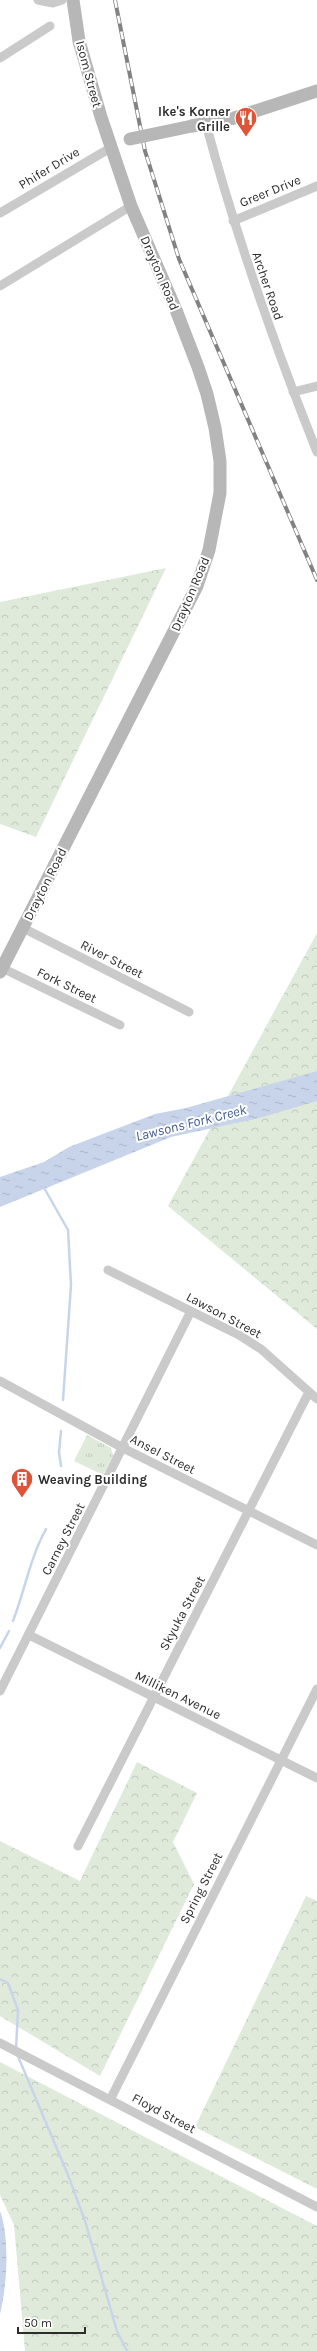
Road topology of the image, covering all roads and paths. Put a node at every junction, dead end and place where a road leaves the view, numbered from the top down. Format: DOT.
graph roads {
  1 [pos="38,0"];
  2 [pos="62,0"];
  3 [pos="73,0"];
  4 [pos="50,26"];
  5 [pos="0,58"];
  6 [pos="317,91"];
  7 [pos="206,124"];
  8 [pos="112,147"];
  9 [pos="317,186"];
  10 [pos="131,206"];
  11 [pos="0,213"];
  12 [pos="233,220"];
  13 [pos="0,286"];
  14 [pos="317,386"];
  15 [pos="293,392"];
  16 [pos="317,452"];
  17 [pos="23,928"];
  18 [pos="1,970"];
  19 [pos="189,1012"];
  20 [pos="120,1025"];
  21 [pos="108,1270"];
  22 [pos="191,1311"];
  23 [pos="0,1381"];
  24 [pos="309,1392"];
  25 [pos="317,1399"];
  26 [pos="123,1448"];
  27 [pos="248,1511"];
  28 [pos="317,1545"];
  29 [pos="29,1635"];
  30 [pos="317,1689"];
  31 [pos="0,1691"];
  32 [pos="153,1698"];
  33 [pos="281,1760"];
  34 [pos="317,1778"];
  35 [pos="78,1846"];
  36 [pos="0,2043"];
  37 [pos="110,2100"];
  38 [pos="317,2207"];
  1 -- 2 [label="street"];
  3 -- 8 [label="main road, Isom Street"];
  4 -- 5 [label="street"];
  6 -- 7 [label="main road"];
  7 -- 8 [label="main road, bridge"];
  7 -- 12 [label="street, Archer Road"];
  8 -- 10 [label="main road, Drayton Road"];
  8 -- 11 [label="street, Phifer Drive"];
  9 -- 12 [label="street, Greer Drive"];
  10 -- 13 [label="street"];
  10 -- 17 [label="main road, Drayton Road"];
  12 -- 15 [label="street, Archer Road"];
  14 -- 15 [label="street"];
  15 -- 16 [label="street, Archer Road"];
  17 -- 18 [label="main road, Drayton Road"];
  17 -- 19 [label="street, River Street"];
  18 -- 20 [label="street, Fork Street"];
  21 -- 22 [label="street, Lawson Street"];
  22 -- 24 [label="street, Lawson Street"];
  22 -- 26 [label="street, Carney Street"];
  23 -- 26 [label="street, Ansel Street"];
  24 -- 25 [label="street, Lawson Street"];
  24 -- 27 [label="street, Skyuka Street"];
  26 -- 27 [label="street, Ansel Street"];
  26 -- 29 [label="street, Carney Street"];
  27 -- 28 [label="street, Ansel Street"];
  27 -- 32 [label="street, Skyuka Street"];
  29 -- 31 [label="street, Carney Street"];
  29 -- 32 [label="street, Milliken Avenue"];
  30 -- 33 [label="street, Spring Street"];
  32 -- 33 [label="street, Milliken Avenue"];
  32 -- 35 [label="street, Skyuka Street"];
  33 -- 34 [label="street, Milliken Avenue"];
  33 -- 37 [label="street, Spring Street"];
  36 -- 37 [label="street, Floyd Street"];
  37 -- 38 [label="street, Floyd Street"];
}
